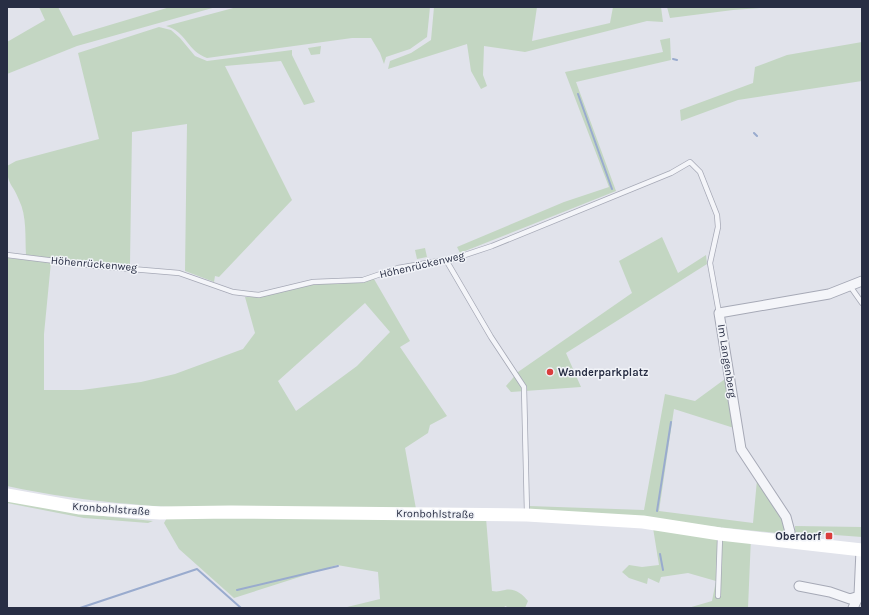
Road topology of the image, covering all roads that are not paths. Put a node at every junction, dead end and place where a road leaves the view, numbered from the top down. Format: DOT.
graph roads {
  1 [pos="7,255"];
  2 [pos="446,260"];
  3 [pos="862,281"];
  4 [pos="850,286"];
  5 [pos="862,303"];
  6 [pos="719,313"];
  7 [pos="7,495"];
  8 [pos="527,515"];
  9 [pos="720,534"];
  10 [pos="790,542"];
  11 [pos="862,550"];
  12 [pos="799,586"];
  13 [pos="860,595"];
  14 [pos="718,596"];
  15 [pos="853,608"];
  1 -- 2 [label="lane, Höhenrückenweg"];
  2 -- 6 [label="lane, Höhenrückenweg"];
  2 -- 8 [label="lane"];
  3 -- 4 [label="street, Im Langenberg"];
  4 -- 5 [label="lane"];
  4 -- 6 [label="street, Im Langenberg"];
  6 -- 10 [label="street, Im Langenberg"];
  7 -- 8 [label="main road, Kronbohlstraße"];
  8 -- 9 [label="main road, Kronbohlstraße"];
  9 -- 10 [label="main road, Kronbohlstraße"];
  9 -- 14 [label="lane"];
  10 -- 11 [label="main road, Kronbohlstraße"];
  11 -- 13 [label="street"];
  12 -- 13 [label="street"];
  13 -- 15 [label="street"];
}
